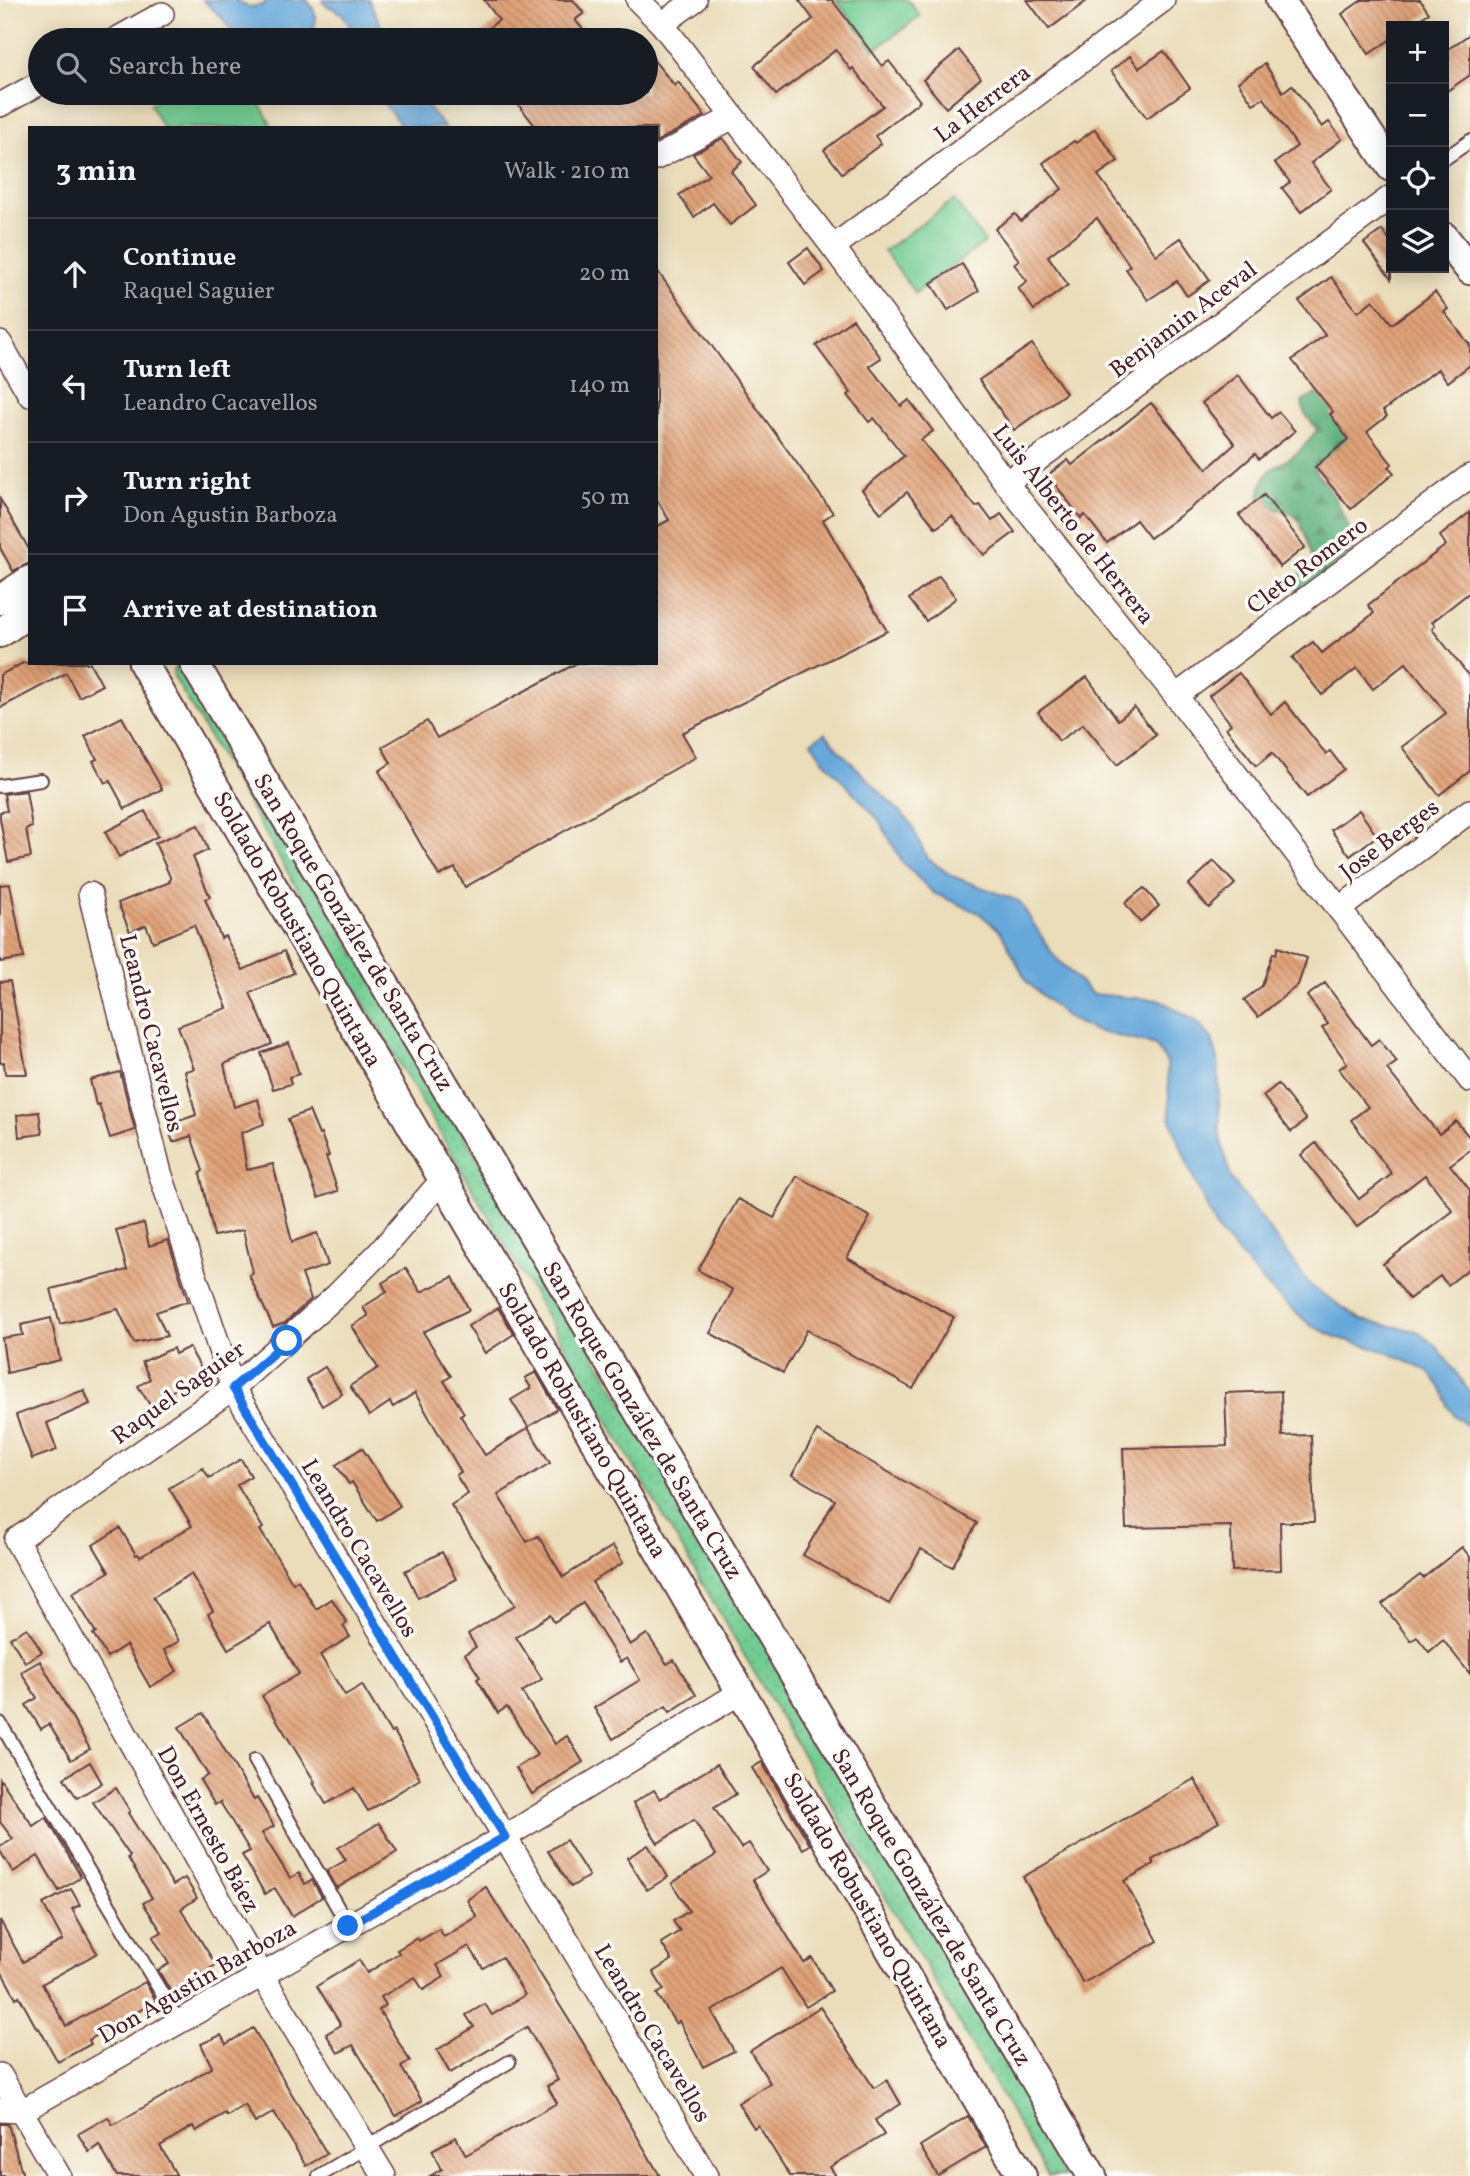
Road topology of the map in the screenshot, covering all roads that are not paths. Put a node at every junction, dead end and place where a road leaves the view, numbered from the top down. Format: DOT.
graph roads {
  1 [pos="638,0"];
  2 [pos="695,0"];
  3 [pos="1163,0"];
  4 [pos="1280,0"];
  5 [pos="162,14"];
  6 [pos="662,24"];
  7 [pos="137,28"];
  8 [pos="28,90"];
  9 [pos="0,105"];
  10 [pos="733,117"];
  11 [pos="1470,141"];
  12 [pos="1449,156"];
  13 [pos="658,157"];
  14 [pos="1386,159"];
  15 [pos="1386,201"];
  16 [pos="1449,243"];
  17 [pos="833,247"];
  18 [pos="1470,270"];
  19 [pos="0,342"];
  20 [pos="28,391"];
  21 [pos="1470,476"];
  22 [pos="1006,483"];
  23 [pos="28,585"];
  24 [pos="15,618"];
  25 [pos="144,665"];
  26 [pos="195,665"];
  27 [pos="1176,696"];
  28 [pos="41,780"];
  29 [pos="0,786"];
  30 [pos="1470,811"];
  31 [pos="90,894"];
  32 [pos="1339,909"];
  33 [pos="1470,1080"];
  34 [pos="443,1179"];
  35 [pos="233,1388"];
  36 [pos="16,1540"];
  37 [pos="741,1692"];
  38 [pos="0,1723"];
  39 [pos="255,1760"];
  40 [pos="505,1837"];
  41 [pos="348,1926"];
  42 [pos="262,1975"];
  43 [pos="178,2022"];
  44 [pos="509,2062"];
  45 [pos="0,2075"];
  46 [pos="11,2110"];
  47 [pos="367,2147"];
  48 [pos="59,2176"];
  49 [pos="319,2176"];
  50 [pos="384,2176"];
  51 [pos="706,2176"];
  52 [pos="1022,2176"];
  53 [pos="1092,2176"];
  1 -- 6 [label="street, Luis Alberto de Herrera"];
  2 -- 6 [label="street"];
  3 -- 17 [label="street, La Herrera"];
  4 -- 14 [label="street"];
  5 -- 7 [label="street"];
  6 -- 10 [label="street, Luis Alberto de Herrera"];
  8 -- 9 [label="street"];
  10 -- 13 [label="street"];
  10 -- 17 [label="street, Luis Alberto de Herrera"];
  11 -- 12 [label="lane"];
  15 -- 22 [label="street, Benjamin Aceval"];
  16 -- 18 [label="street"];
  17 -- 22 [label="street, Luis Alberto de Herrera"];
  19 -- 20 [label="street"];
  21 -- 27 [label="street, Cleto Romero"];
  22 -- 27 [label="street, Luis Alberto de Herrera"];
  23 -- 24 [label="street"];
  25 -- 34 [label="street, Soldado Robustiano Quintana"];
  26 -- 53 [label="street, San Roque González de Santa Cruz"];
  27 -- 32 [label="street, Luis Alberto de Herrera"];
  28 -- 29 [label="lane"];
  30 -- 32 [label="street, Jose Berges"];
  31 -- 35 [label="street, Leandro Cacavellos"];
  32 -- 33 [label="street, Luis Alberto de Herrera"];
  34 -- 35 [label="street, Raquel Saguier"];
  34 -- 37 [label="street, Soldado Robustiano Quintana"];
  35 -- 36 [label="street, Raquel Saguier"];
  35 -- 40 [label="street, Leandro Cacavellos"];
  36 -- 42 [label="street, Don Ernesto Báez"];
  37 -- 40 [label="street, Don Agustin Barboza"];
  37 -- 52 [label="street, Soldado Robustiano Quintana"];
  38 -- 43 [label="lane"];
  39 -- 41 [label="lane"];
  40 -- 41 [label="street, Don Agustin Barboza"];
  40 -- 51 [label="street, Leandro Cacavellos"];
  41 -- 42 [label="street, Don Agustin Barboza"];
  42 -- 43 [label="street, Don Agustin Barboza"];
  42 -- 47 [label="street, Don Ernesto Báez"];
  43 -- 46 [label="street, Don Agustin Barboza"];
  44 -- 47 [label="lane"];
  45 -- 46 [label="street"];
  46 -- 48 [label="street"];
  47 -- 49 [label="lane"];
  47 -- 50 [label="street, Don Ernesto Báez"];
}
